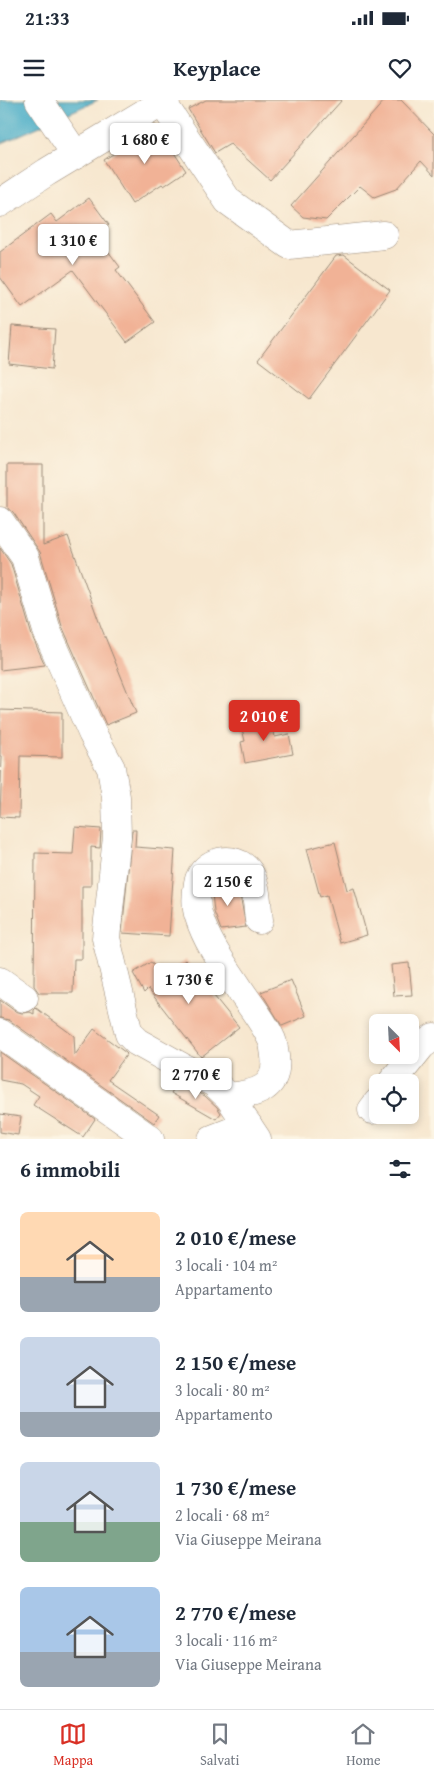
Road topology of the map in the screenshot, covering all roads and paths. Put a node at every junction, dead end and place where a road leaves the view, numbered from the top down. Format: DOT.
graph roads {
  1 [pos="39,100"];
  2 [pos="164,101"];
  3 [pos="76,155"];
  4 [pos="0,203"];
  5 [pos="384,235"];
  6 [pos="0,521"];
  7 [pos="259,920"];
  8 [pos="0,981"];
  9 [pos="24,998"];
  10 [pos="0,1033"];
  11 [pos="434,1037"];
  12 [pos="398,1074"];
  13 [pos="229,1097"];
  14 [pos="252,1132"];
  15 [pos="150,1139"];
  16 [pos="212,1139"];
  1 -- 3 [label="street"];
  2 -- 3 [label="street"];
  2 -- 5 [label="street"];
  3 -- 4 [label="street"];
  6 -- 13 [label="street"];
  7 -- 13 [label="street"];
  8 -- 9 [label="street"];
  10 -- 15 [label="street"];
  11 -- 12 [label="street"];
  13 -- 14 [label="street"];
  14 -- 16 [label="street"];
}
